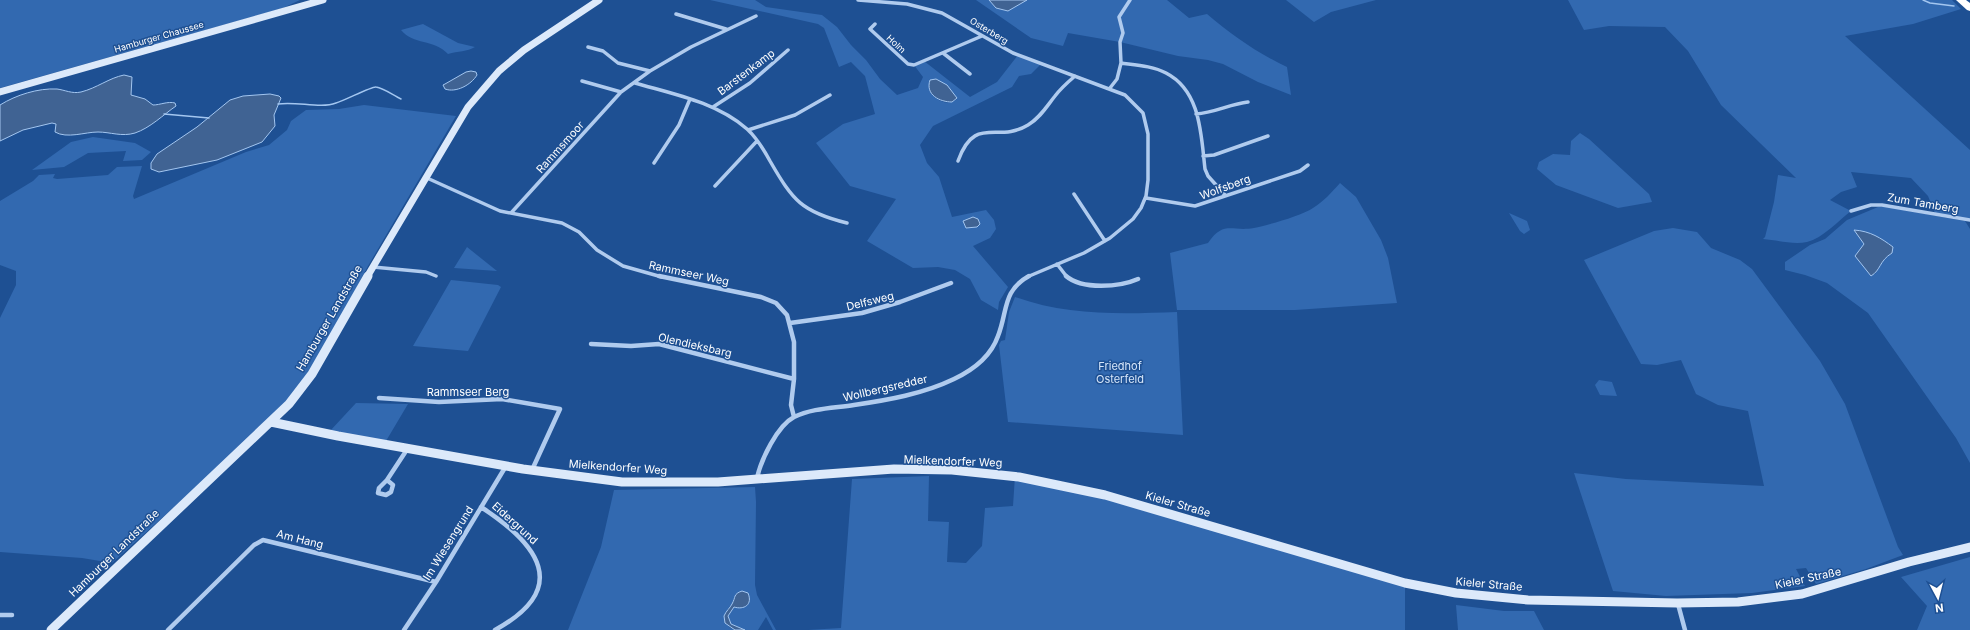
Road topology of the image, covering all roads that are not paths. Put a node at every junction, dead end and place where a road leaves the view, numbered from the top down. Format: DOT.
graph roads {
  1 [pos="323,0"];
  2 [pos="599,0"];
  3 [pos="858,0"];
  4 [pos="867,0"];
  5 [pos="1130,0"];
  6 [pos="1961,0"];
  7 [pos="1970,8"];
  8 [pos="676,14"];
  9 [pos="756,16"];
  10 [pos="875,24"];
  11 [pos="726,29"];
  12 [pos="982,36"];
  13 [pos="588,47"];
  14 [pos="788,50"];
  15 [pos="942,53"];
  16 [pos="1121,63"];
  17 [pos="650,71"];
  18 [pos="970,74"];
  19 [pos="1076,76"];
  20 [pos="582,81"];
  21 [pos="635,83"];
  22 [pos="1110,88"];
  23 [pos="0,92"];
  24 [pos="622,92"];
  25 [pos="830,95"];
  26 [pos="690,99"];
  27 [pos="1248,102"];
  28 [pos="713,107"];
  29 [pos="1196,114"];
  30 [pos="748,130"];
  31 [pos="1268,136"];
  32 [pos="757,141"];
  33 [pos="1203,156"];
  34 [pos="958,161"];
  35 [pos="654,163"];
  36 [pos="1308,165"];
  37 [pos="426,178"];
  38 [pos="716,186"];
  39 [pos="1074,194"];
  40 [pos="1225,195"];
  41 [pos="1146,198"];
  42 [pos="1851,211"];
  43 [pos="511,213"];
  44 [pos="1970,220"];
  45 [pos="847,223"];
  46 [pos="1105,241"];
  47 [pos="1057,264"];
  48 [pos="373,266"];
  49 [pos="436,276"];
  50 [pos="1138,279"];
  51 [pos="951,283"];
  52 [pos="790,323"];
  53 [pos="590,344"];
  54 [pos="794,379"];
  55 [pos="379,398"];
  56 [pos="794,417"];
  57 [pos="271,422"];
  58 [pos="408,448"];
  59 [pos="506,466"];
  60 [pos="532,470"];
  61 [pos="1015,476"];
  62 [pos="757,478"];
  63 [pos="387,480"];
  64 [pos="482,507"];
  65 [pos="1970,547"];
  66 [pos="436,582"];
  67 [pos="1677,603"];
  68 [pos="0,615"];
  69 [pos="12,615"];
  70 [pos="51,630"];
  71 [pos="168,630"];
  72 [pos="404,630"];
  73 [pos="495,630"];
  74 [pos="1685,630"];
  1 -- 23 [label="street, Hamburger Chaussee"];
  2 -- 37 [label="street, Hamburger Landstraße"];
  3 -- 4 [label="street, Osterberg"];
  4 -- 12 [label="street, Osterberg"];
  5 -- 16 [label="street"];
  6 -- 7 [label="highway"];
  8 -- 11 [label="street"];
  9 -- 11 [label="street, Rammsmoor"];
  10 -- 15 [label="street, Holm"];
  11 -- 17 [label="street, Rammsmoor"];
  12 -- 15 [label="street, Holm"];
  12 -- 19 [label="street, Osterberg"];
  13 -- 17 [label="street"];
  14 -- 28 [label="street, Barstenkamp"];
  15 -- 18 [label="street"];
  16 -- 22 [label="street"];
  16 -- 29 [label="street"];
  17 -- 21 [label="street, Rammsmoor"];
  19 -- 22 [label="street, Osterberg"];
  19 -- 34 [label="street"];
  20 -- 24 [label="street"];
  21 -- 24 [label="street, Rammsmoor"];
  21 -- 26 [label="street, Barstenkamp"];
  22 -- 41 [label="street, Wollbergsredder"];
  24 -- 43 [label="street, Rammsmoor"];
  25 -- 30 [label="street"];
  26 -- 28 [label="street, Barstenkamp"];
  26 -- 35 [label="street"];
  27 -- 29 [label="street"];
  28 -- 30 [label="street, Barstenkamp"];
  29 -- 33 [label="street"];
  30 -- 32 [label="street, Barstenkamp"];
  31 -- 33 [label="street"];
  32 -- 38 [label="street"];
  32 -- 45 [label="street, Barstenkamp"];
  33 -- 40 [label="street"];
  36 -- 40 [label="street, Wolfsberg"];
  37 -- 43 [label="street, Rammseer Weg"];
  37 -- 48 [label="street, Hamburger Landstraße"];
  39 -- 46 [label="street"];
  40 -- 41 [label="street, Wolfsberg"];
  41 -- 46 [label="street, Wollbergsredder"];
  42 -- 44 [label="street, Zum Tamberg"];
  43 -- 52 [label="street, Rammseer Weg"];
  46 -- 47 [label="street, Wollbergsredder"];
  47 -- 50 [label="street"];
  47 -- 56 [label="street, Wollbergsredder"];
  48 -- 49 [label="street"];
  48 -- 57 [label="street, Hamburger Landstraße"];
  51 -- 52 [label="street, Delfsweg"];
  52 -- 54 [label="street, Rammseer Weg"];
  53 -- 54 [label="street, Olendieksbarg"];
  54 -- 56 [label="street, Rammseer Weg"];
  55 -- 60 [label="street, Rammseer Berg"];
  56 -- 62 [label="street"];
  57 -- 58 [label="street, Mielkendorfer Weg"];
  57 -- 70 [label="street, Hamburger Landstraße"];
  58 -- 59 [label="street, Mielkendorfer Weg"];
  58 -- 63 [label="street"];
  59 -- 60 [label="street, Mielkendorfer Weg"];
  59 -- 64 [label="street, Im Wiesengrund"];
  60 -- 62 [label="street, Mielkendorfer Weg"];
  61 -- 62 [label="street, Mielkendorfer Weg"];
  61 -- 67 [label="street, Kieler Straße"];
  64 -- 66 [label="street, Im Wiesengrund"];
  64 -- 73 [label="street, Eidergrund"];
  65 -- 67 [label="street, Kieler Straße"];
  66 -- 71 [label="street, Am Hang"];
  66 -- 72 [label="street, Im Wiesengrund"];
  67 -- 74 [label="street"];
  68 -- 69 [label="street"];
}
